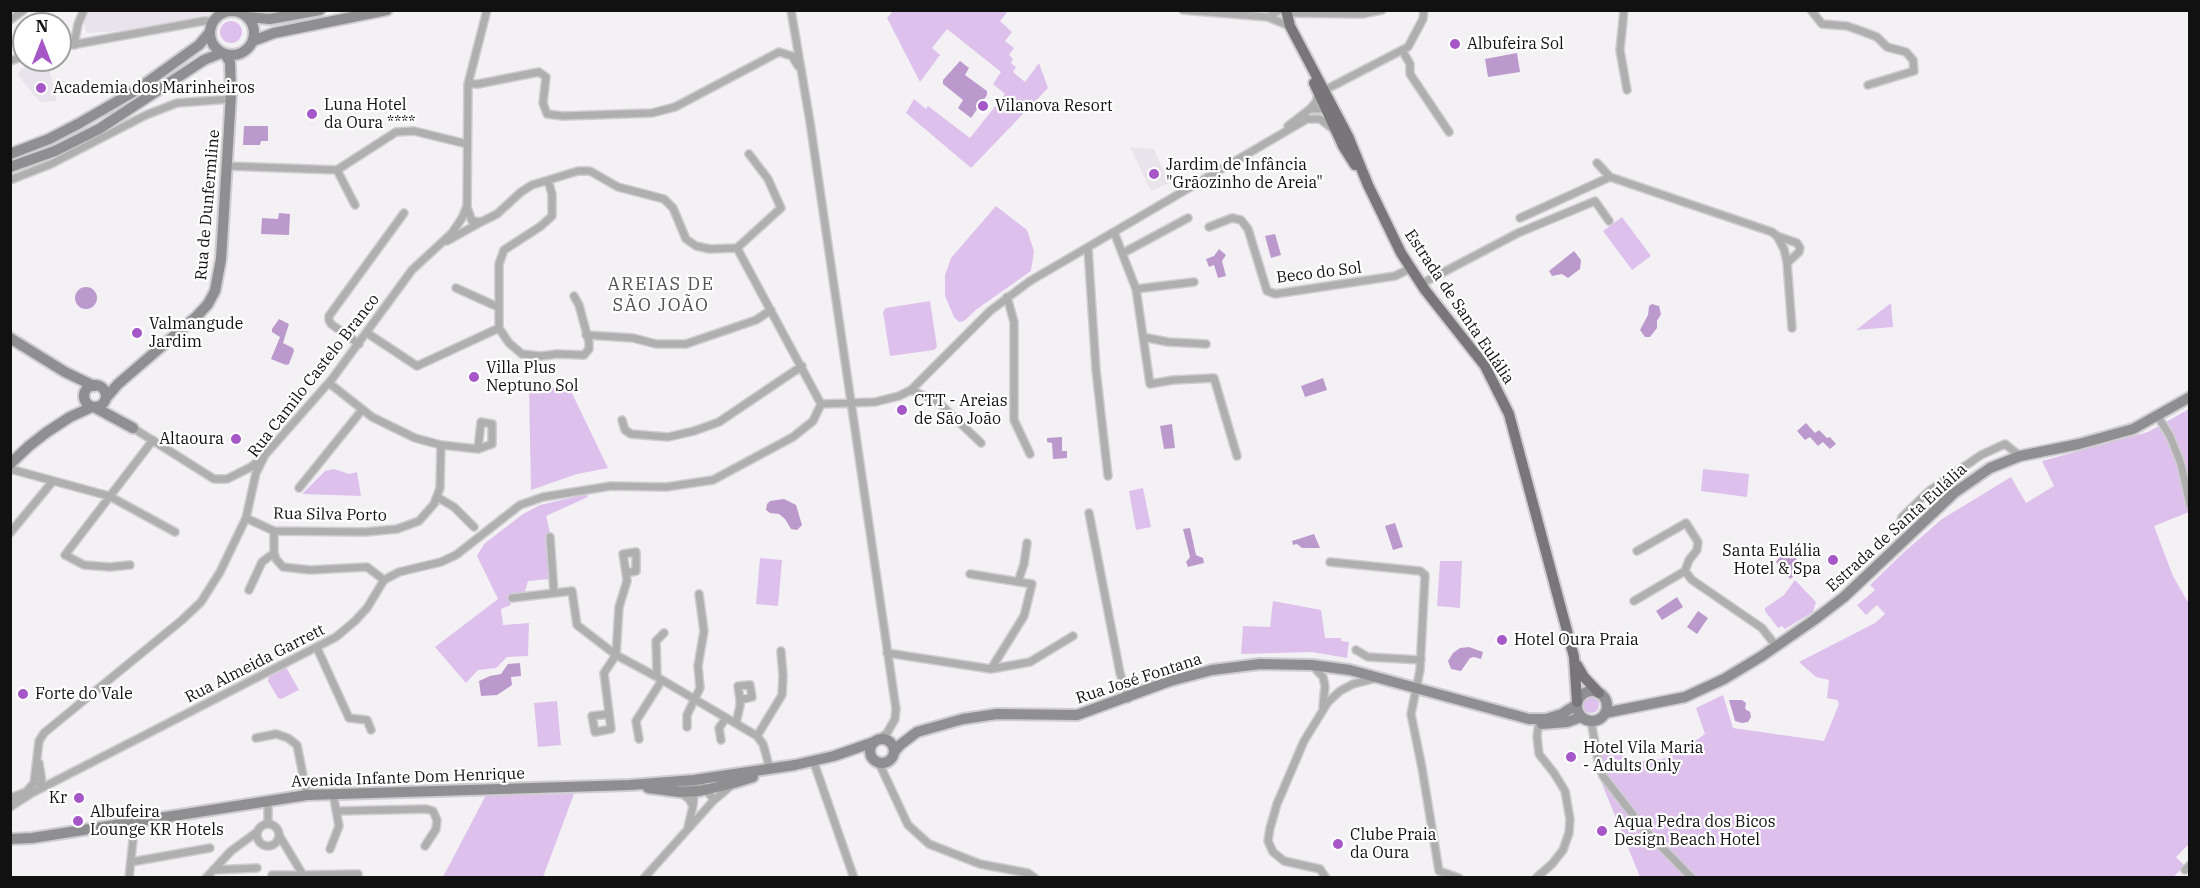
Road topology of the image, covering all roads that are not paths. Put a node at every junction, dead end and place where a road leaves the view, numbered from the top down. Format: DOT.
graph roads {
  1 [pos="24,10"];
  2 [pos="84,10"];
  3 [pos="320,10"];
  4 [pos="387,10"];
  5 [pos="487,10"];
  6 [pos="791,10"];
  7 [pos="1183,10"];
  8 [pos="1382,10"];
  9 [pos="1424,10"];
  10 [pos="1624,10"];
  11 [pos="1811,10"];
  12 [pos="1284,11"];
  13 [pos="244,14"];
  14 [pos="1268,17"];
  15 [pos="10,20"];
  16 [pos="215,20"];
  17 [pos="1290,26"];
  18 [pos="253,41"];
  19 [pos="74,45"];
  20 [pos="1402,50"];
  21 [pos="243,53"];
  22 [pos="223,54"];
  23 [pos="800,69"];
  24 [pos="468,84"];
  25 [pos="1868,85"];
  26 [pos="1627,90"];
  27 [pos="1323,92"];
  28 [pos="231,97"];
  29 [pos="1325,107"];
  30 [pos="1310,109"];
  31 [pos="1307,120"];
  32 [pos="1449,132"];
  33 [pos="1337,133"];
  34 [pos="1277,136"];
  35 [pos="467,144"];
  36 [pos="10,154"];
  37 [pos="749,154"];
  38 [pos="1356,156"];
  39 [pos="1597,163"];
  40 [pos="227,166"];
  41 [pos="10,167"];
  42 [pos="337,170"];
  43 [pos="1610,177"];
  44 [pos="10,180"];
  45 [pos="548,180"];
  46 [pos="1368,185"];
  47 [pos="356,205"];
  48 [pos="467,206"];
  49 [pos="404,213"];
  50 [pos="1188,218"];
  51 [pos="1520,218"];
  52 [pos="1609,221"];
  53 [pos="482,222"];
  54 [pos="1209,227"];
  55 [pos="1114,232"];
  56 [pos="1778,236"];
  57 [pos="440,245"];
  58 [pos="737,248"];
  59 [pos="1088,248"];
  60 [pos="1123,253"];
  61 [pos="1787,263"];
  62 [pos="1411,268"];
  63 [pos="1194,282"];
  64 [pos="1421,284"];
  65 [pos="456,288"];
  66 [pos="1136,289"];
  67 [pos="574,296"];
  68 [pos="1007,297"];
  69 [pos="498,308"];
  70 [pos="771,310"];
  71 [pos="499,328"];
  72 [pos="1792,328"];
  73 [pos="367,333"];
  74 [pos="586,335"];
  75 [pos="1143,337"];
  76 [pos="10,338"];
  77 [pos="359,344"];
  78 [pos="1206,344"];
  79 [pos="802,366"];
  80 [pos="65,372"];
  81 [pos="329,383"];
  82 [pos="118,384"];
  83 [pos="97,386"];
  84 [pos="911,390"];
  85 [pos="2190,397"];
  86 [pos="105,399"];
  87 [pos="89,402"];
  88 [pos="851,403"];
  89 [pos="821,404"];
  90 [pos="362,410"];
  91 [pos="2157,416"];
  92 [pos="622,420"];
  93 [pos="133,428"];
  94 [pos="153,440"];
  95 [pos="981,442"];
  96 [pos="441,446"];
  97 [pos="478,449"];
  98 [pos="1030,454"];
  99 [pos="265,455"];
  100 [pos="1237,456"];
  101 [pos="2020,456"];
  102 [pos="12,462"];
  103 [pos="239,474"];
  104 [pos="1108,476"];
  105 [pos="53,481"];
  106 [pos="254,482"];
  107 [pos="299,488"];
  108 [pos="109,496"];
  109 [pos="437,497"];
  110 [pos="2190,505"];
  111 [pos="1089,513"];
  112 [pos="246,518"];
  113 [pos="474,527"];
  114 [pos="1898,528"];
  115 [pos="274,531"];
  116 [pos="175,532"];
  117 [pos="10,533"];
  118 [pos="550,537"];
  119 [pos="1027,543"];
  120 [pos="1637,551"];
  121 [pos="274,553"];
  122 [pos="1330,562"];
  123 [pos="130,565"];
  124 [pos="1685,571"];
  125 [pos="626,573"];
  126 [pos="970,574"];
  127 [pos="384,580"];
  128 [pos="1018,582"];
  129 [pos="249,590"];
  130 [pos="554,593"];
  131 [pos="699,594"];
  132 [pos="512,598"];
  133 [pos="1634,601"];
  134 [pos="664,633"];
  135 [pos="1073,636"];
  136 [pos="1776,646"];
  137 [pos="317,648"];
  138 [pos="1356,650"];
  139 [pos="781,651"];
  140 [pos="887,653"];
  141 [pos="616,655"];
  142 [pos="1574,657"];
  143 [pos="1421,660"];
  144 [pos="1312,665"];
  145 [pos="991,669"];
  146 [pos="659,678"];
  147 [pos="1381,678"];
  148 [pos="1416,687"];
  149 [pos="1602,695"];
  150 [pos="1128,699"];
  151 [pos="695,700"];
  152 [pos="740,700"];
  153 [pos="1577,703"];
  154 [pos="1636,708"];
  155 [pos="1323,709"];
  156 [pos="1605,713"];
  157 [pos="609,714"];
  158 [pos="1513,715"];
  159 [pos="726,718"];
  160 [pos="1586,719"];
  161 [pos="736,723"];
  162 [pos="1539,723"];
  163 [pos="687,727"];
  164 [pos="371,730"];
  165 [pos="757,736"];
  166 [pos="256,738"];
  167 [pos="908,738"];
  168 [pos="639,739"];
  169 [pos="721,740"];
  170 [pos="881,741"];
  171 [pos="894,752"];
  172 [pos="834,756"];
  173 [pos="813,760"];
  174 [pos="875,761"];
  175 [pos="770,769"];
  176 [pos="736,779"];
  177 [pos="657,783"];
  178 [pos="630,785"];
  179 [pos="37,786"];
  180 [pos="700,789"];
  181 [pos="679,792"];
  182 [pos="333,793"];
  183 [pos="307,795"];
  184 [pos="10,798"];
  185 [pos="268,800"];
  186 [pos="714,800"];
  187 [pos="693,806"];
  188 [pos="10,807"];
  189 [pos="337,811"];
  190 [pos="135,821"];
  191 [pos="268,824"];
  192 [pos="687,831"];
  193 [pos="10,832"];
  194 [pos="257,832"];
  195 [pos="279,835"];
  196 [pos="32,838"];
  197 [pos="10,839"];
  198 [pos="425,846"];
  199 [pos="210,849"];
  200 [pos="330,849"];
  201 [pos="131,862"];
  202 [pos="257,868"];
  203 [pos="213,870"];
  204 [pos="1437,874"];
  205 [pos="273,875"];
  206 [pos="303,875"];
  207 [pos="1538,877"];
  208 [pos="129,878"];
  209 [pos="206,878"];
  210 [pos="358,878"];
  211 [pos="644,878"];
  212 [pos="854,878"];
  213 [pos="1035,878"];
  214 [pos="1326,878"];
  215 [pos="1459,878"];
  216 [pos="1692,878"];
  1 -- 15 [label="street"];
  2 -- 19 [label="street"];
  3 -- 13 [label="street"];
  4 -- 18 [label="street"];
  5 -- 24 [label="street, Rua Camilo Castelo Branco"];
  6 -- 23 [label="street"];
  7 -- 14 [label="street"];
  8 -- 12 [label="street"];
  9 -- 20 [label="street"];
  10 -- 26 [label="street"];
  11 -- 25 [label="street"];
  12 -- 14 [label="street"];
  12 -- 17 [label="main road, Estrada de Santa Eulália"];
  13 -- 16 [label="street"];
  13 -- 18 [label="street"];
  14 -- 17 [label="street"];
  16 -- 19 [label="street"];
  16 -- 22 [label="street"];
  16 -- 36 [label="street"];
  17 -- 27 [label="main road, Estrada de Santa Eulália"];
  18 -- 21 [label="street"];
  20 -- 27 [label="street"];
  20 -- 32 [label="street"];
  21 -- 22 [label="street"];
  21 -- 28 [label="street, Rua de Dunfermline"];
  22 -- 28 [label="street, Rua de Dunfermline"];
  22 -- 41 [label="street"];
  23 -- 24 [label="street"];
  23 -- 88 [label="street"];
  24 -- 35 [label="street, Rua Camilo Castelo Branco"];
  27 -- 29 [label="main road, Estrada de Santa Eulália"];
  27 -- 30 [label="street"];
  27 -- 38 [label="main road, Estrada de Santa Eulália"];
  28 -- 40 [label="street, Rua de Dunfermline"];
  28 -- 44 [label="street"];
  29 -- 30 [label="street"];
  29 -- 31 [label="street"];
  29 -- 33 [label="main road, Estrada de Santa Eulália"];
  29 -- 38 [label="street"];
  30 -- 34 [label="street"];
  31 -- 33 [label="street"];
  31 -- 34 [label="street"];
  33 -- 46 [label="main road, Estrada de Santa Eulália"];
  34 -- 55 [label="street"];
  35 -- 42 [label="street"];
  35 -- 48 [label="street, Rua Camilo Castelo Branco"];
  37 -- 58 [label="street"];
  38 -- 46 [label="main road, Estrada de Santa Eulália"];
  39 -- 43 [label="street"];
  40 -- 42 [label="street"];
  40 -- 82 [label="street, Rua de Dunfermline"];
  42 -- 47 [label="street"];
  43 -- 51 [label="street"];
  43 -- 56 [label="street"];
  45 -- 53 [label="street"];
  45 -- 58 [label="street"];
  45 -- 69 [label="street"];
  46 -- 62 [label="main road, Estrada de Santa Eulália"];
  48 -- 53 [label="street"];
  48 -- 57 [label="street, Rua Camilo Castelo Branco"];
  49 -- 77 [label="street"];
  50 -- 60 [label="street"];
  52 -- 64 [label="street"];
  53 -- 57 [label="street"];
  54 -- 62 [label="street, Beco do Sol"];
  55 -- 59 [label="street"];
  55 -- 60 [label="street"];
  56 -- 61 [label="street"];
  56 -- 61 [label="street"];
  57 -- 73 [label="street, Rua Camilo Castelo Branco"];
  58 -- 70 [label="street"];
  59 -- 68 [label="street"];
  59 -- 104 [label="street"];
  60 -- 66 [label="street"];
  61 -- 72 [label="street"];
  62 -- 64 [label="main road, Estrada de Santa Eulália"];
  63 -- 66 [label="street"];
  64 -- 142 [label="main road, Estrada de Santa Eulália"];
  65 -- 69 [label="street"];
  66 -- 75 [label="street"];
  67 -- 74 [label="street"];
  68 -- 84 [label="street"];
  68 -- 98 [label="street"];
  69 -- 71 [label="street"];
  70 -- 74 [label="street"];
  70 -- 79 [label="street"];
  71 -- 73 [label="street"];
  71 -- 74 [label="street"];
  73 -- 77 [label="street, Rua Camilo Castelo Branco"];
  75 -- 78 [label="street"];
  75 -- 100 [label="street"];
  76 -- 80 [label="street"];
  77 -- 81 [label="street, Rua Camilo Castelo Branco"];
  79 -- 89 [label="street"];
  79 -- 92 [label="street"];
  80 -- 83 [label="street"];
  80 -- 87 [label="street"];
  81 -- 90 [label="street"];
  81 -- 99 [label="street, Rua Camilo Castelo Branco"];
  82 -- 83 [label="street"];
  82 -- 86 [label="street, Rua de Dunfermline"];
  83 -- 86 [label="street"];
  83 -- 87 [label="street"];
  84 -- 88 [label="street"];
  84 -- 95 [label="street"];
  85 -- 91 [label="street, Estrada de Santa Eulália"];
  86 -- 87 [label="street, Rua de Dunfermline"];
  86 -- 93 [label="street"];
  87 -- 93 [label="street"];
  87 -- 102 [label="street"];
  88 -- 89 [label="street"];
  88 -- 140 [label="street"];
  89 -- 127 [label="street"];
  90 -- 96 [label="street"];
  90 -- 107 [label="street"];
  91 -- 101 [label="street, Estrada de Santa Eulália"];
  91 -- 110 [label="street"];
  93 -- 94 [label="street"];
  94 -- 103 [label="street"];
  94 -- 108 [label="street"];
  96 -- 97 [label="street"];
  96 -- 109 [label="street"];
  99 -- 103 [label="street"];
  99 -- 106 [label="street, Rua Camilo Castelo Branco"];
  101 -- 114 [label="street"];
  101 -- 136 [label="street, Estrada de Santa Eulália"];
  102 -- 105 [label="street"];
  103 -- 106 [label="street"];
  105 -- 108 [label="street"];
  105 -- 117 [label="street"];
  106 -- 112 [label="street, Rua Camilo Castelo Branco"];
  108 -- 116 [label="street"];
  108 -- 123 [label="street"];
  109 -- 113 [label="street"];
  109 -- 115 [label="street, Rua Silva Porto"];
  111 -- 150 [label="street"];
  112 -- 115 [label="street, Rua Silva Porto"];
  112 -- 179 [label="street, Rua Camilo Castelo Branco"];
  115 -- 121 [label="street"];
  118 -- 130 [label="street"];
  119 -- 128 [label="street"];
  120 -- 124 [label="street"];
  121 -- 127 [label="street"];
  121 -- 129 [label="street"];
  122 -- 143 [label="street"];
  124 -- 133 [label="street"];
  124 -- 136 [label="street"];
  125 -- 141 [label="street"];
  126 -- 128 [label="street"];
  127 -- 137 [label="street, Rua Almeida Garrett"];
  128 -- 145 [label="street"];
  130 -- 132 [label="street"];
  130 -- 141 [label="street"];
  131 -- 151 [label="street"];
  134 -- 146 [label="street"];
  135 -- 145 [label="street"];
  136 -- 154 [label="street, Estrada de Santa Eulália"];
  137 -- 164 [label="street"];
  137 -- 179 [label="street, Rua Almeida Garrett"];
  138 -- 143 [label="street"];
  139 -- 165 [label="street"];
  140 -- 145 [label="street"];
  140 -- 170 [label="street"];
  141 -- 146 [label="street"];
  141 -- 157 [label="street"];
  142 -- 149 [label="main road, Estrada de Santa Eulália"];
  142 -- 153 [label="main road, Estrada de Santa Eulália"];
  143 -- 148 [label="street"];
  144 -- 147 [label="street, Rua José Fontana"];
  144 -- 150 [label="street, Rua José Fontana"];
  144 -- 155 [label="street"];
  146 -- 151 [label="street"];
  146 -- 168 [label="street"];
  147 -- 148 [label="street, Rua José Fontana"];
  147 -- 155 [label="street"];
  148 -- 158 [label="street, Rua José Fontana"];
  148 -- 204 [label="street"];
  149 -- 153 [label="street"];
  149 -- 154 [label="street, Estrada de Santa Eulália"];
  149 -- 156 [label="street"];
  150 -- 167 [label="street, Rua José Fontana"];
  151 -- 159 [label="street"];
  151 -- 163 [label="street"];
  152 -- 161 [label="street"];
  153 -- 158 [label="street"];
  153 -- 160 [label="street, Estrada de Santa Eulália"];
  154 -- 156 [label="street, Estrada de Santa Eulália"];
  155 -- 214 [label="street"];
  156 -- 160 [label="street, Estrada de Santa Eulália"];
  158 -- 162 [label="street"];
  159 -- 161 [label="street"];
  159 -- 169 [label="street"];
  160 -- 162 [label="street"];
  160 -- 216 [label="street"];
  161 -- 165 [label="street"];
  162 -- 207 [label="street"];
  165 -- 175 [label="street"];
  166 -- 183 [label="street"];
  167 -- 170 [label="street, Rua José Fontana"];
  167 -- 171 [label="street, Rua José Fontana"];
  170 -- 171 [label="street"];
  170 -- 172 [label="street, Avenida Infante Dom Henrique"];
  170 -- 174 [label="street"];
  171 -- 174 [label="street, Rua José Fontana"];
  172 -- 173 [label="street, Avenida Infante Dom Henrique"];
  172 -- 174 [label="street, Avenida Infante Dom Henrique"];
  173 -- 175 [label="street, Avenida Infante Dom Henrique"];
  173 -- 212 [label="street"];
  174 -- 213 [label="street"];
  175 -- 176 [label="street, Avenida Infante Dom Henrique"];
  176 -- 177 [label="street, Avenida Infante Dom Henrique"];
  176 -- 180 [label="street, Avenida Infante Dom Henrique"];
  176 -- 186 [label="street"];
  177 -- 178 [label="street, Avenida Infante Dom Henrique"];
  177 -- 180 [label="street"];
  178 -- 181 [label="street, Avenida Infante Dom Henrique"];
  178 -- 182 [label="street, Avenida Infante Dom Henrique"];
  179 -- 184 [label="street, Rua Almeida Garrett"];
  179 -- 188 [label="street, Rua Almeida Garrett"];
  180 -- 181 [label="street, Avenida Infante Dom Henrique"];
  180 -- 186 [label="street"];
  180 -- 187 [label="street"];
  181 -- 187 [label="street"];
  182 -- 183 [label="street, Avenida Infante Dom Henrique"];
  182 -- 189 [label="street"];
  183 -- 185 [label="street, Avenida Infante Dom Henrique"];
  185 -- 190 [label="street, Avenida Infante Dom Henrique"];
  185 -- 191 [label="street"];
  186 -- 192 [label="street"];
  187 -- 192 [label="street"];
  189 -- 198 [label="street"];
  189 -- 200 [label="street"];
  190 -- 196 [label="street, Avenida Infante Dom Henrique"];
  190 -- 201 [label="street"];
  191 -- 194 [label="street"];
  191 -- 195 [label="street"];
  192 -- 211 [label="street"];
  193 -- 196 [label="street"];
  194 -- 195 [label="street"];
  194 -- 203 [label="street"];
  195 -- 206 [label="street"];
  196 -- 197 [label="street, Avenida Infante Dom Henrique"];
  199 -- 201 [label="street"];
  201 -- 208 [label="street"];
  202 -- 203 [label="street"];
  203 -- 209 [label="street"];
  204 -- 215 [label="street"];
  205 -- 206 [label="street"];
  206 -- 210 [label="street"];
}
